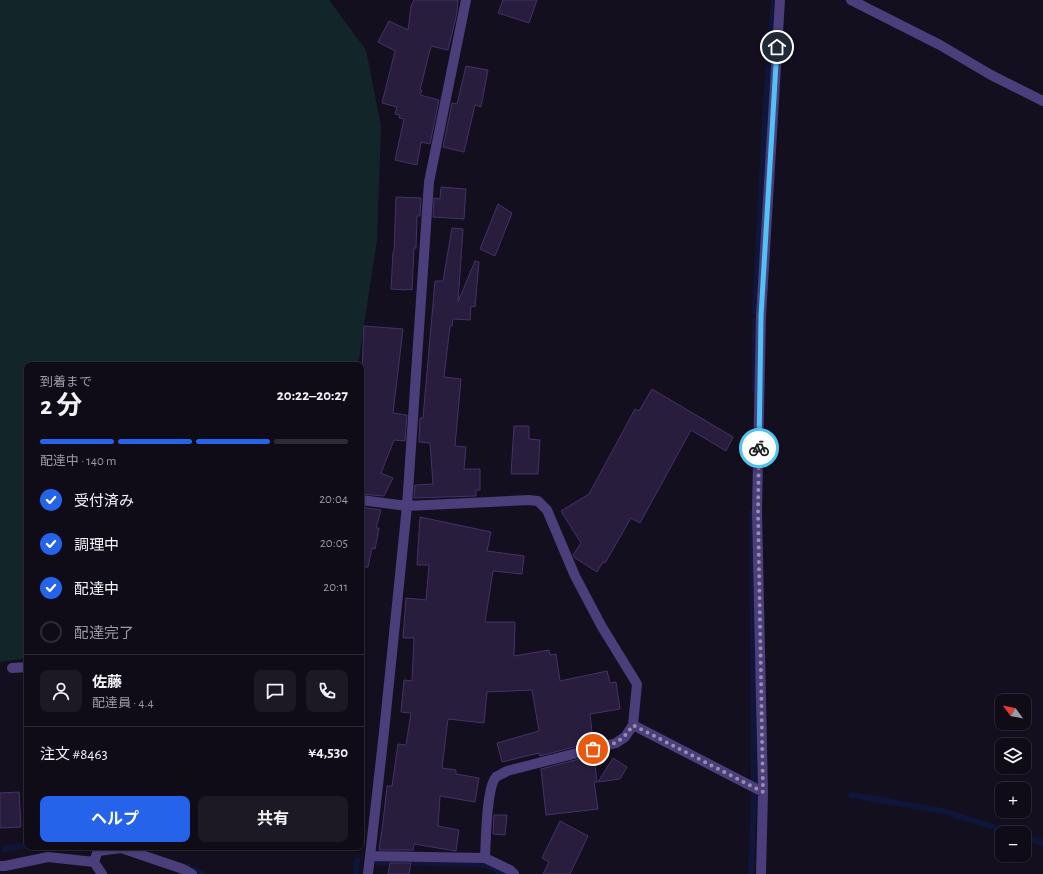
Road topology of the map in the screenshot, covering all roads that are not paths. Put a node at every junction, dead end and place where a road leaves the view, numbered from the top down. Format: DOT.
graph roads {
  1 [pos="466,0"];
  2 [pos="780,0"];
  3 [pos="851,0"];
  4 [pos="1043,101"];
  5 [pos="364,500"];
  6 [pos="407,506"];
  7 [pos="24,667"];
  8 [pos="12,668"];
  9 [pos="633,725"];
  10 [pos="763,792"];
  11 [pos="98,850"];
  12 [pos="127,850"];
  13 [pos="370,856"];
  14 [pos="485,858"];
  15 [pos="94,862"];
  16 [pos="0,866"];
  17 [pos="102,874"];
  18 [pos="192,874"];
  19 [pos="368,874"];
  20 [pos="514,874"];
  21 [pos="761,874"];
  1 -- 6 [label="street"];
  2 -- 10 [label="street"];
  3 -- 4 [label="street"];
  5 -- 6 [label="street"];
  6 -- 9 [label="street"];
  6 -- 13 [label="street"];
  7 -- 8 [label="street"];
  9 -- 10 [label="street"];
  9 -- 14 [label="street"];
  10 -- 21 [label="street"];
  11 -- 15 [label="street"];
  12 -- 18 [label="street"];
  13 -- 14 [label="street"];
  13 -- 19 [label="street"];
  14 -- 20 [label="street"];
  15 -- 16 [label="street"];
  15 -- 17 [label="street"];
}
